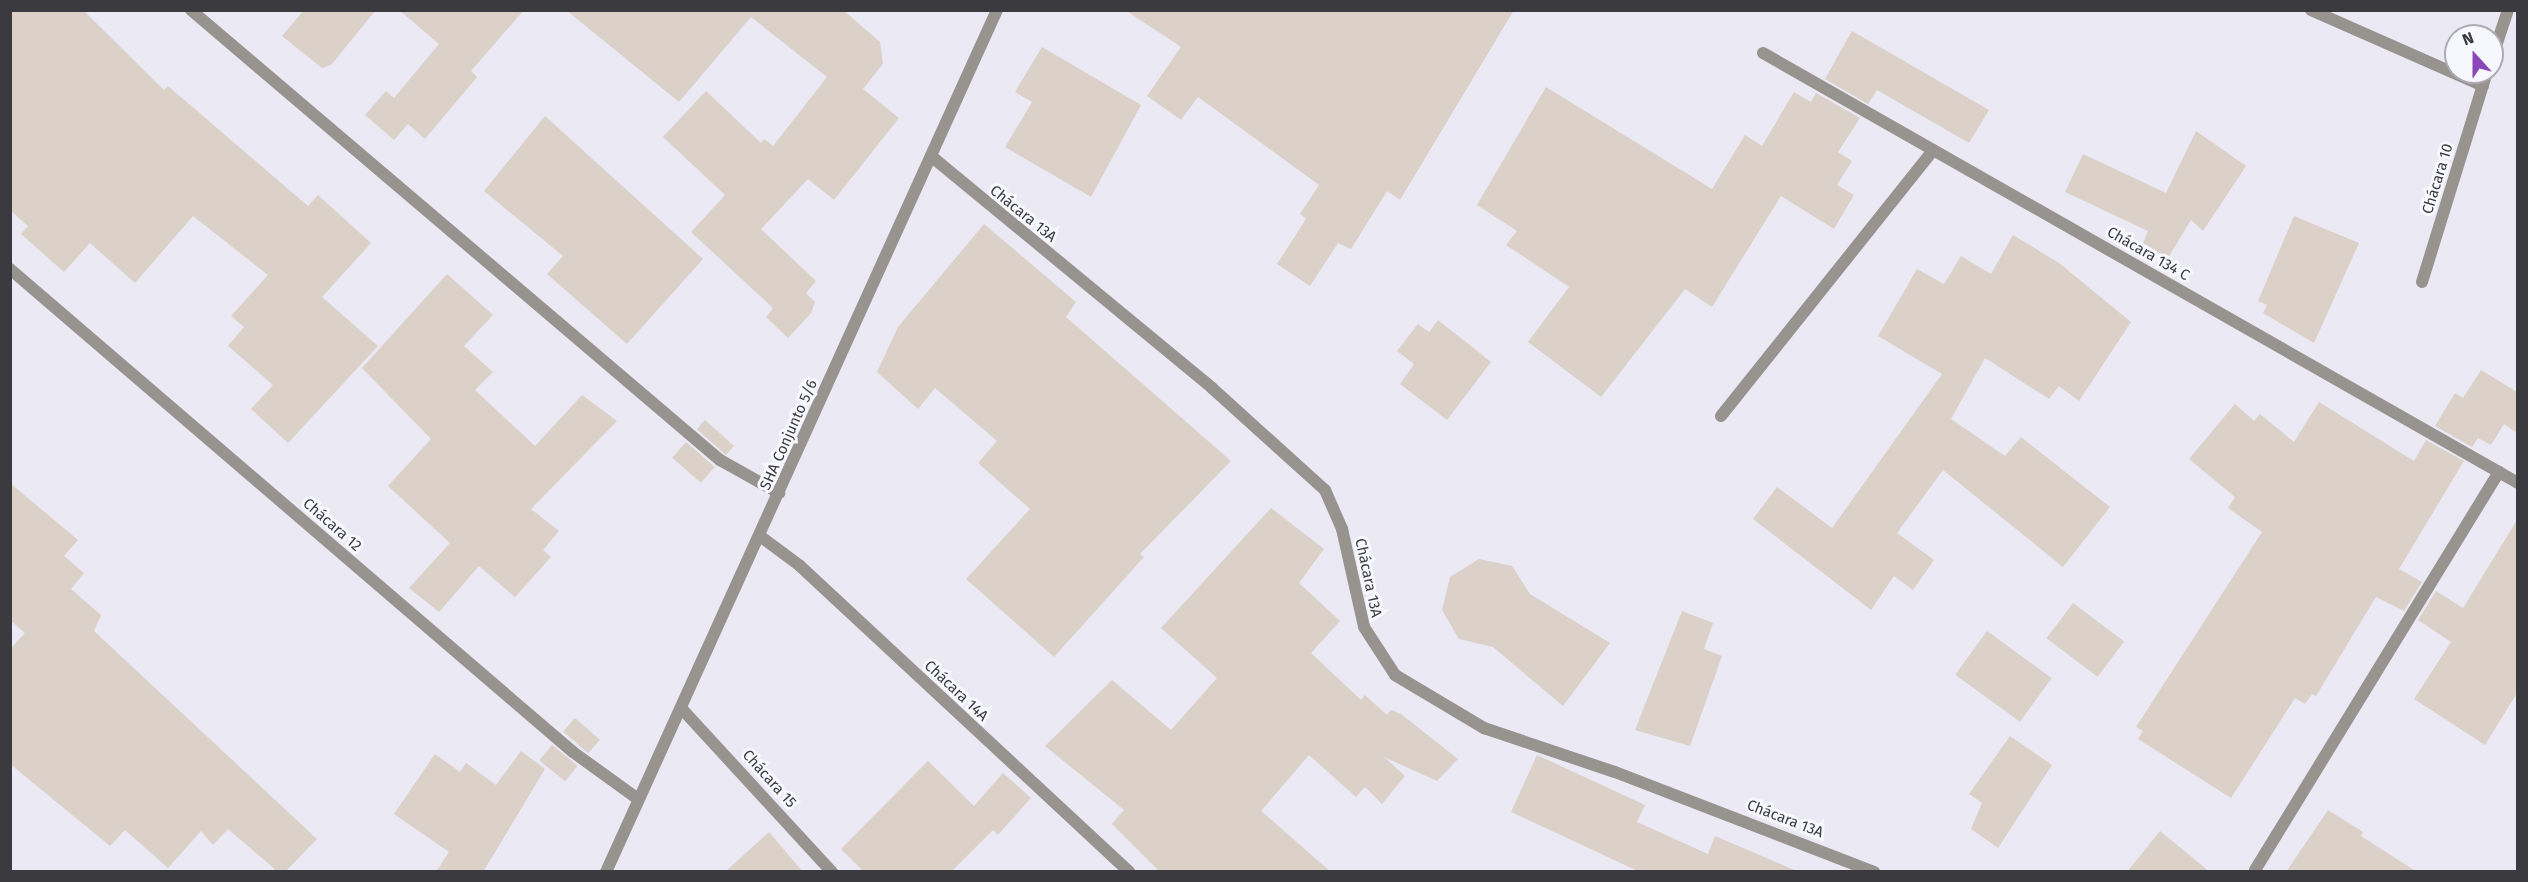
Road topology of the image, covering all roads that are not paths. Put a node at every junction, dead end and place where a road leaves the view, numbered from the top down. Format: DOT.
graph roads {
  1 [pos="191,10"];
  2 [pos="997,10"];
  3 [pos="2311,10"];
  4 [pos="1763,53"];
  5 [pos="2483,86"];
  6 [pos="1933,150"];
  7 [pos="931,156"];
  8 [pos="10,269"];
  9 [pos="2422,282"];
  10 [pos="1720,416"];
  11 [pos="2499,472"];
  12 [pos="2517,483"];
  13 [pos="779,493"];
  14 [pos="760,536"];
  15 [pos="682,709"];
  16 [pos="638,799"];
  17 [pos="2254,870"];
  18 [pos="606,872"];
  19 [pos="832,872"];
  20 [pos="1129,872"];
  21 [pos="1874,872"];
  1 -- 13 [label="street"];
  2 -- 7 [label="street, SHA Conjunto 5/6"];
  3 -- 5 [label="street"];
  4 -- 6 [label="street, Chácara 134 C"];
  5 -- 9 [label="street, Chácara 10"];
  6 -- 10 [label="street"];
  6 -- 11 [label="street, Chácara 134 C"];
  7 -- 13 [label="street, SHA Conjunto 5/6"];
  7 -- 21 [label="street, Chácara 13A"];
  8 -- 16 [label="street, Chácara 12"];
  11 -- 12 [label="street, Chácara 134 C"];
  11 -- 17 [label="street"];
  13 -- 14 [label="street, SHA Conjunto 5/6"];
  14 -- 15 [label="street, SHA Conjunto 5/6"];
  14 -- 20 [label="street, Chácara 14A"];
  15 -- 16 [label="street, SHA Conjunto 5/6"];
  15 -- 19 [label="street, Chácara 15"];
  16 -- 18 [label="street, SHA Conjunto 5/6"];
}
